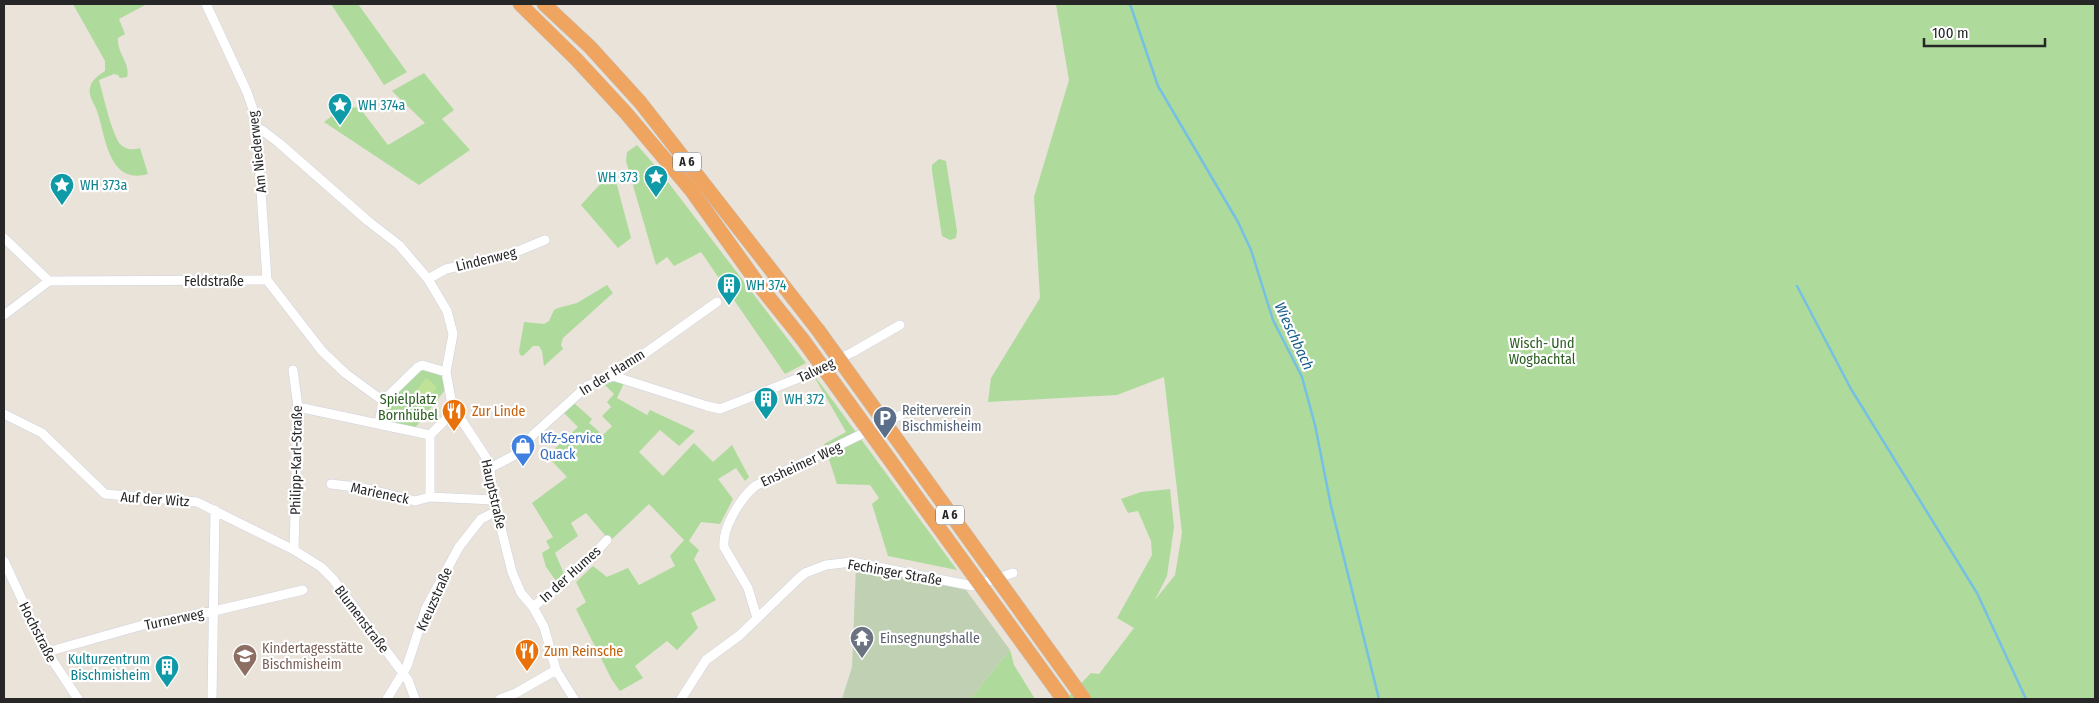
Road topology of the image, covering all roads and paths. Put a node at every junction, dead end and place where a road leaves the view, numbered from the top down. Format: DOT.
graph roads {
  1 [pos="206,4"];
  2 [pos="520,4"];
  3 [pos="544,4"];
  4 [pos="257,130"];
  5 [pos="4,238"];
  6 [pos="544,240"];
  7 [pos="428,279"];
  8 [pos="267,280"];
  9 [pos="49,281"];
  10 [pos="717,302"];
  11 [pos="4,315"];
  12 [pos="900,325"];
  13 [pos="293,370"];
  14 [pos="446,372"];
  15 [pos="613,376"];
  16 [pos="383,400"];
  17 [pos="298,407"];
  18 [pos="454,410"];
  19 [pos="4,414"];
  20 [pos="901,416"];
  21 [pos="379,424"];
  22 [pos="430,435"];
  23 [pos="490,468"];
  24 [pos="331,484"];
  25 [pos="430,497"];
  26 [pos="494,500"];
  27 [pos="215,510"];
  28 [pos="497,511"];
  29 [pos="607,540"];
  30 [pos="294,550"];
  31 [pos="4,561"];
  32 [pos="1013,573"];
  33 [pos="303,590"];
  34 [pos="532,608"];
  35 [pos="214,611"];
  36 [pos="757,618"];
  37 [pos="46,652"];
  38 [pos="556,670"];
  39 [pos="402,674"];
  40 [pos="78,699"];
  41 [pos="212,699"];
  42 [pos="387,699"];
  43 [pos="415,699"];
  44 [pos="500,699"];
  45 [pos="574,699"];
  46 [pos="681,699"];
  47 [pos="1063,699"];
  48 [pos="1084,699"];
  1 -- 4 [label="street, Am Niederweg"];
  2 -- 47 [label="highway, A 6, bridge"];
  3 -- 48 [label="highway, A 6, bridge"];
  4 -- 7 [label="street, Hauptstraße"];
  4 -- 8 [label="street, Am Niederweg"];
  5 -- 9 [label="street"];
  6 -- 7 [label="street, Lindenweg"];
  7 -- 14 [label="street, Hauptstraße"];
  8 -- 9 [label="street, Feldstraße"];
  8 -- 16 [label="street"];
  9 -- 11 [label="street"];
  10 -- 15 [label="street, In der Hamm"];
  12 -- 15 [label="street, Talweg"];
  13 -- 17 [label="street, Philipp-Karl-Straße"];
  14 -- 16 [label="street"];
  14 -- 18 [label="street, Hauptstraße"];
  15 -- 23 [label="street, In der Hamm"];
  16 -- 21 [label="street"];
  17 -- 21 [label="street"];
  17 -- 30 [label="street, Philipp-Karl-Straße"];
  18 -- 22 [label="street"];
  18 -- 23 [label="street, Hauptstraße"];
  19 -- 27 [label="street, Auf der Witz"];
  20 -- 36 [label="street, Ensheimer Weg"];
  21 -- 22 [label="street"];
  22 -- 25 [label="street, Marieneck"];
  23 -- 26 [label="street, Hauptstraße"];
  24 -- 25 [label="street, Marieneck"];
  25 -- 26 [label="street, Marieneck"];
  26 -- 28 [label="street, Hauptstraße"];
  27 -- 30 [label="street, Auf der Witz"];
  27 -- 35 [label="street"];
  28 -- 34 [label="street, Hauptstraße"];
  28 -- 39 [label="street, Kreuzstraße"];
  29 -- 34 [label="street, In der Humes"];
  30 -- 39 [label="street, Blumenstraße"];
  31 -- 37 [label="street, Hochstraße"];
  32 -- 36 [label="street, Fechinger Straße"];
  33 -- 35 [label="street, Turnerweg"];
  34 -- 38 [label="street, Hauptstraße"];
  35 -- 37 [label="street, Turnerweg"];
  35 -- 41 [label="street"];
  36 -- 46 [label="street, Fechinger Straße"];
  37 -- 40 [label="street, Hochstraße"];
  38 -- 44 [label="street"];
  38 -- 45 [label="street, Hauptstraße"];
  39 -- 42 [label="street, Kreuzstraße"];
  39 -- 43 [label="street, Blumenstraße"];
}
